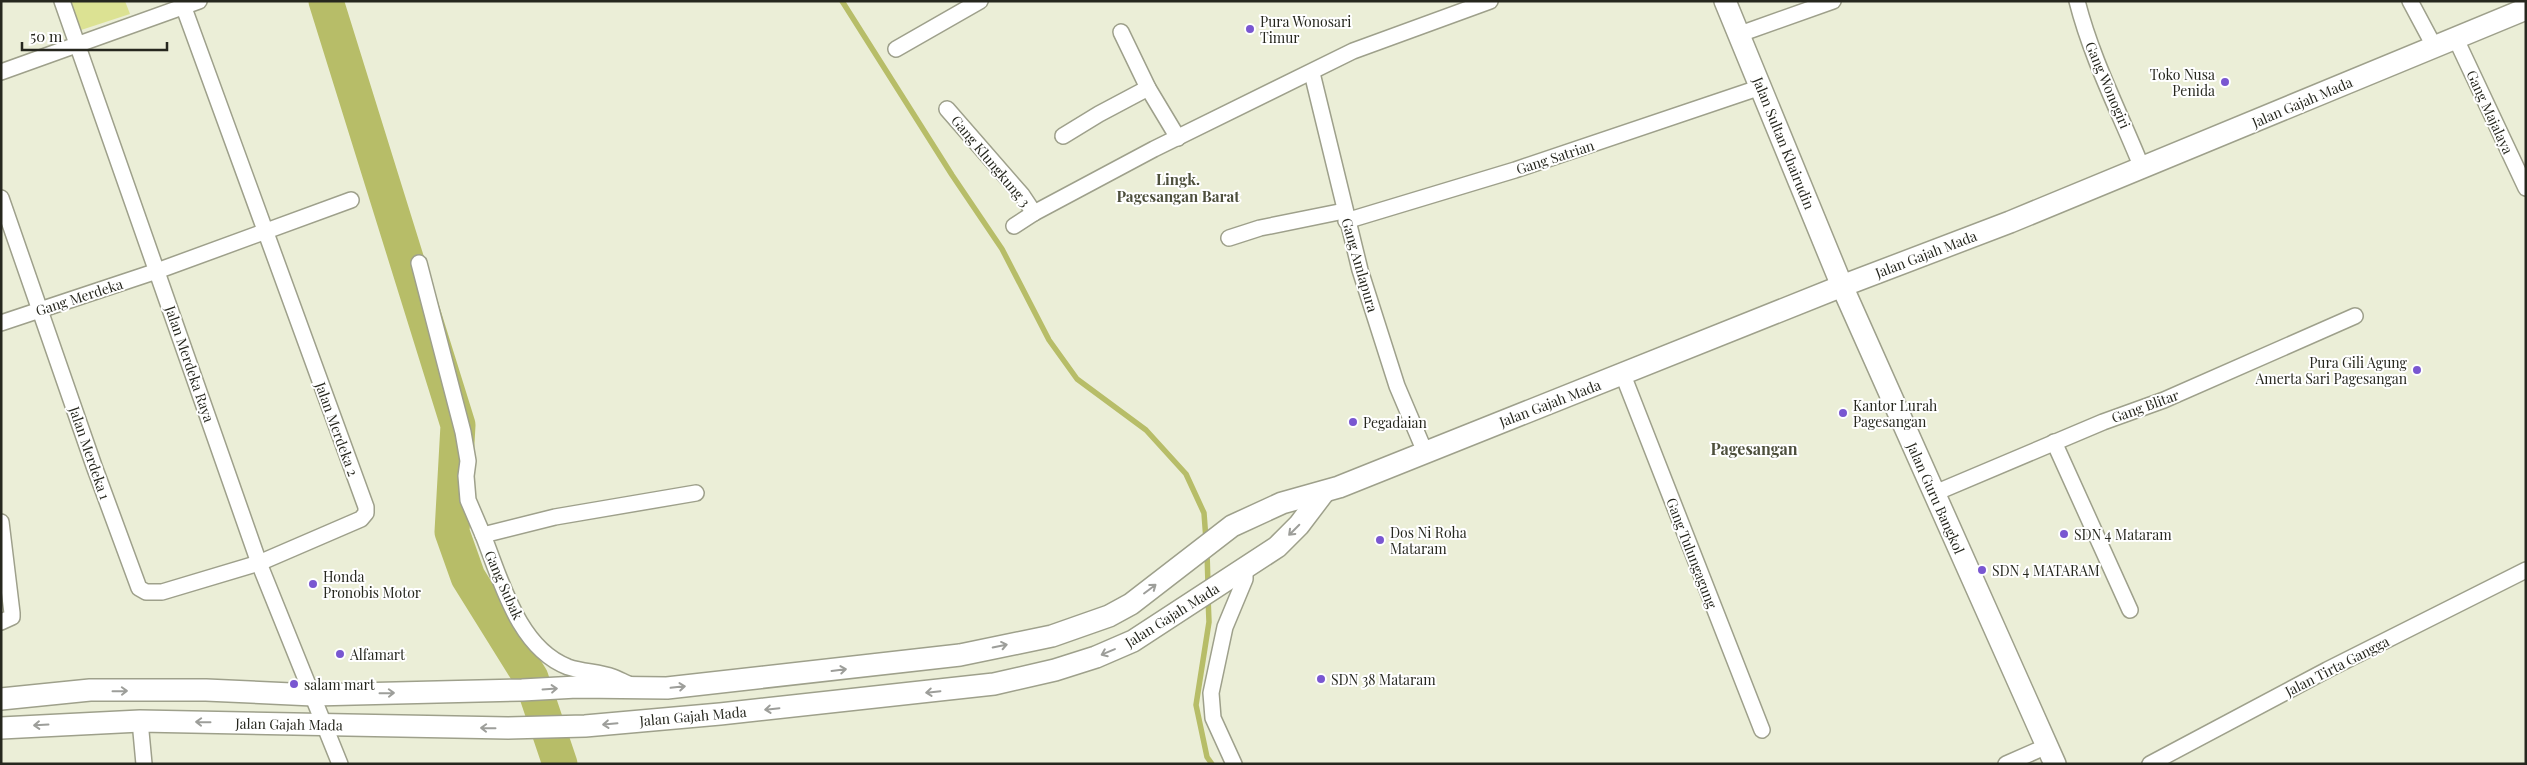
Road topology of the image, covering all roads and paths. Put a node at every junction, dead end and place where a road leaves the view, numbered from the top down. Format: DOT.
graph roads {
  1 [pos="62,1"];
  2 [pos="199,1"];
  3 [pos="980,1"];
  4 [pos="1490,1"];
  5 [pos="1725,1"];
  6 [pos="1833,1"];
  7 [pos="2077,1"];
  8 [pos="2410,1"];
  9 [pos="184,8"];
  10 [pos="2526,10"];
  11 [pos="1121,32"];
  12 [pos="1740,34"];
  13 [pos="2455,37"];
  14 [pos="76,46"];
  15 [pos="2434,46"];
  16 [pos="896,49"];
  17 [pos="1,72"];
  18 [pos="1312,73"];
  19 [pos="1761,87"];
  20 [pos="1148,88"];
  21 [pos="947,109"];
  22 [pos="1063,136"];
  23 [pos="1178,138"];
  24 [pos="2142,168"];
  25 [pos="2526,188"];
  26 [pos="1,198"];
  27 [pos="351,200"];
  28 [pos="1034,213"];
  29 [pos="1345,216"];
  30 [pos="1014,226"];
  31 [pos="266,233"];
  32 [pos="1229,238"];
  33 [pos="419,263"];
  34 [pos="157,271"];
  35 [pos="1842,286"];
  36 [pos="41,310"];
  37 [pos="2355,316"];
  38 [pos="1,323"];
  39 [pos="1623,375"];
  40 [pos="2054,442"];
  41 [pos="1425,452"];
  42 [pos="1324,492"];
  43 [pos="696,493"];
  44 [pos="1935,493"];
  45 [pos="1,522"];
  46 [pos="483,535"];
  47 [pos="259,563"];
  48 [pos="1245,568"];
  49 [pos="2526,570"];
  50 [pos="2130,610"];
  51 [pos="1,622"];
  52 [pos="960,655"];
  53 [pos="639,688"];
  54 [pos="959,689"];
  55 [pos="90,690"];
  56 [pos="313,695"];
  57 [pos="1,699"];
  58 [pos="140,721"];
  59 [pos="93,722"];
  60 [pos="323,725"];
  61 [pos="1,728"];
  62 [pos="1762,730"];
  63 [pos="2051,755"];
  64 [pos="144,764"];
  65 [pos="340,764"];
  66 [pos="1234,764"];
  67 [pos="2006,764"];
  68 [pos="2150,764"];
  1 -- 14 [label="street, Jalan Merdeka Raya"];
  2 -- 9 [label="street"];
  3 -- 16 [label="street"];
  4 -- 18 [label="street"];
  5 -- 12 [label="main road, Jalan Sultan Khairudin"];
  6 -- 12 [label="street"];
  7 -- 24 [label="street, Gang Wonogiri"];
  8 -- 15 [label="street"];
  9 -- 14 [label="street"];
  9 -- 31 [label="street, Jalan Merdeka 2"];
  10 -- 13 [label="main road, Jalan Gajah Mada"];
  11 -- 20 [label="street"];
  12 -- 19 [label="main road, Jalan Sultan Khairudin"];
  13 -- 15 [label="main road, Jalan Gajah Mada"];
  13 -- 25 [label="street, Gang Majalaya"];
  14 -- 17 [label="street"];
  14 -- 34 [label="street, Jalan Merdeka Raya"];
  15 -- 24 [label="main road, Jalan Gajah Mada"];
  18 -- 23 [label="street"];
  18 -- 29 [label="street, Gang Amlapura"];
  19 -- 29 [label="street, Gang Satrian"];
  19 -- 35 [label="main road, Jalan Sultan Khairudin"];
  20 -- 22 [label="street"];
  20 -- 23 [label="street"];
  21 -- 28 [label="street, Gang Klungkung 3"];
  23 -- 28 [label="street"];
  24 -- 35 [label="main road, Jalan Gajah Mada"];
  26 -- 36 [label="street, Jalan Merdeka 1"];
  27 -- 31 [label="street"];
  28 -- 30 [label="street"];
  29 -- 32 [label="street, Gang Satrian"];
  29 -- 41 [label="street, Gang Amlapura"];
  31 -- 34 [label="street"];
  31 -- 47 [label="street, Jalan Merdeka 2"];
  33 -- 46 [label="street"];
  34 -- 36 [label="street, Gang Merdeka"];
  34 -- 47 [label="street, Jalan Merdeka Raya"];
  35 -- 39 [label="main road, Jalan Gajah Mada"];
  35 -- 44 [label="main road, Jalan Guru Bangkol"];
  36 -- 38 [label="street, Gang Merdeka"];
  36 -- 47 [label="street, Jalan Merdeka 1"];
  37 -- 40 [label="street, Gang Blitar"];
  39 -- 41 [label="main road, Jalan Gajah Mada"];
  39 -- 62 [label="street, Gang Tulungagung"];
  40 -- 44 [label="street, Gang Blitar"];
  40 -- 50 [label="street"];
  41 -- 42 [label="main road, Jalan Gajah Mada"];
  42 -- 48 [label="main road, Jalan Gajah Mada, one-way"];
  52 -- 42 [label="main road, Jalan Gajah Mada, one-way"];
  43 -- 46 [label="street, Gang Subak"];
  44 -- 63 [label="main road, Jalan Guru Bangkol"];
  45 -- 51 [label="street"];
  46 -- 53 [label="street, Gang Subak"];
  47 -- 56 [label="street, Jalan Merdeka Raya"];
  48 -- 54 [label="main road, Jalan Gajah Mada, one-way"];
  48 -- 66 [label="street"];
  49 -- 68 [label="street, Jalan Tirta Gangga"];
  53 -- 52 [label="main road, Jalan Gajah Mada, one-way"];
  52 -- 54 [label="main road"];
  56 -- 53 [label="main road, Jalan Gajah Mada, one-way"];
  54 -- 60 [label="main road, Jalan Gajah Mada, one-way"];
  55 -- 56 [label="main road, Jalan Gajah Mada, one-way"];
  55 -- 57 [label="main road, Jalan Gajah Mada"];
  55 -- 59 [label="main road"];
  56 -- 60 [label="street, Jalan Merdeka Raya"];
  58 -- 59 [label="main road, Jalan Gajah Mada"];
  60 -- 58 [label="main road, Jalan Gajah Mada, one-way"];
  58 -- 64 [label="street"];
  59 -- 61 [label="main road, Jalan Gajah Mada, one-way"];
  60 -- 65 [label="street, Jalan Merdeka Raya"];
  63 -- 67 [label="street"];
}
